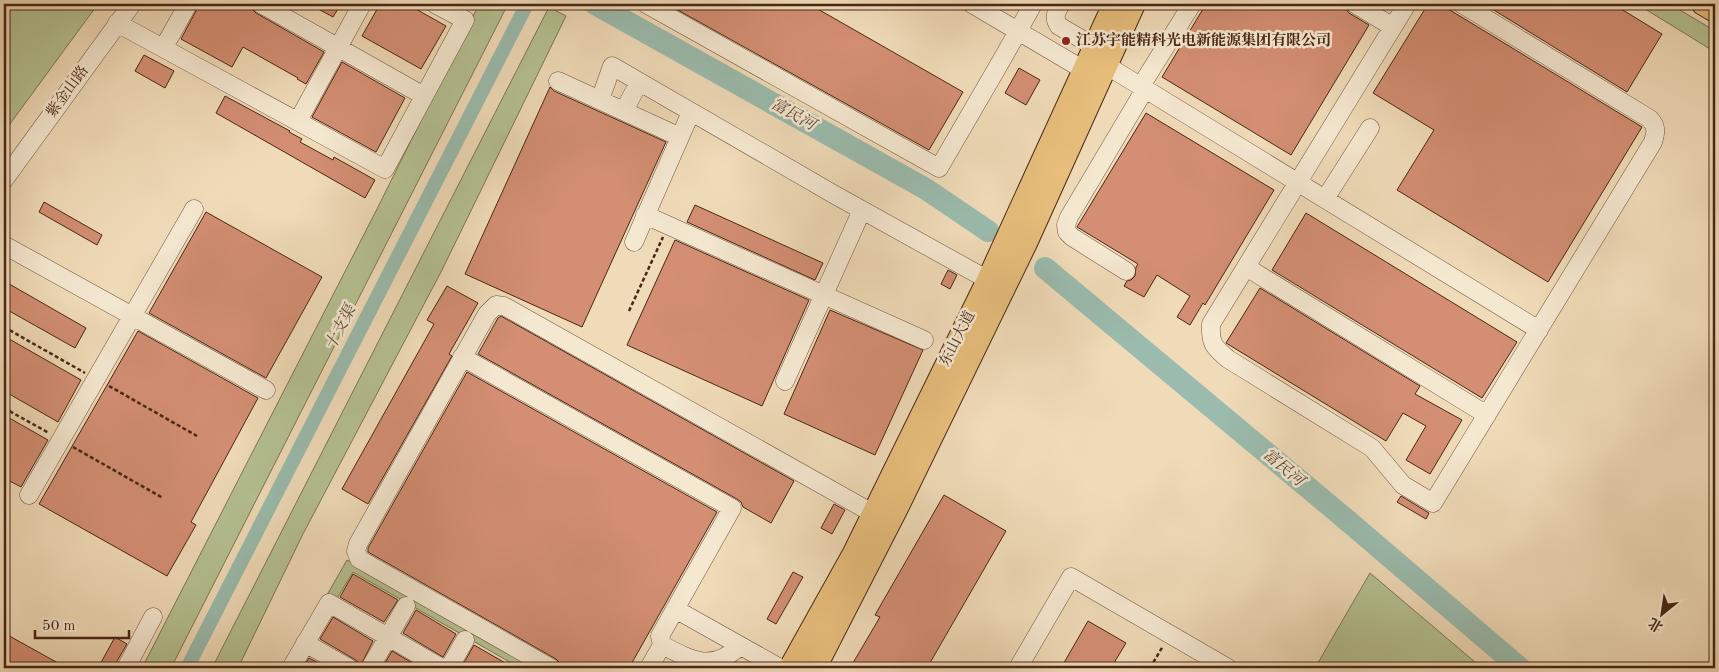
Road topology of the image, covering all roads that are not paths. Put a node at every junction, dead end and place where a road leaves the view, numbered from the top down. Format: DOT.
graph roads {
  1 [pos="132,4"];
  2 [pos="188,4"];
  3 [pos="261,4"];
  4 [pos="362,4"];
  5 [pos="435,4"];
  6 [pos="646,4"];
  7 [pos="972,4"];
  8 [pos="1033,4"];
  9 [pos="1061,4"];
  10 [pos="1114,4"];
  11 [pos="1134,4"];
  12 [pos="1192,4"];
  13 [pos="1355,4"];
  14 [pos="1407,4"];
  15 [pos="1462,4"];
  16 [pos="1703,4"];
  17 [pos="1715,11"];
  18 [pos="118,23"];
  19 [pos="1393,27"];
  20 [pos="1018,32"];
  21 [pos="164,47"];
  22 [pos="338,47"];
  23 [pos="1094,59"];
  24 [pos="558,81"];
  25 [pos="639,82"];
  26 [pos="1143,88"];
  27 [pos="424,96"];
  28 [pos="600,100"];
  29 [pos="624,111"];
  30 [pos="691,112"];
  31 [pos="298,121"];
  32 [pos="1370,128"];
  33 [pos="680,137"];
  34 [pos="4,180"];
  35 [pos="1298,182"];
  36 [pos="1325,200"];
  37 [pos="194,209"];
  38 [pos="862,210"];
  39 [pos="645,215"];
  40 [pos="634,242"];
  41 [pos="4,245"];
  42 [pos="1246,267"];
  43 [pos="1126,271"];
  44 [pos="996,285"];
  45 [pos="824,295"];
  46 [pos="132,316"];
  47 [pos="1539,330"];
  48 [pos="924,340"];
  49 [pos="462,357"];
  50 [pos="785,381"];
  51 [pos="266,390"];
  52 [pos="1487,415"];
  53 [pos="29,496"];
  54 [pos="882,518"];
  55 [pos="406,606"];
  56 [pos="675,609"];
  57 [pos="153,617"];
  58 [pos="388,637"];
  59 [pos="466,640"];
  60 [pos="305,643"];
  61 [pos="662,645"];
  62 [pos="740,646"];
  63 [pos="126,668"];
  64 [pos="291,668"];
  65 [pos="349,668"];
  66 [pos="370,668"];
  67 [pos="442,668"];
  68 [pos="449,668"];
  69 [pos="551,668"];
  70 [pos="649,668"];
  71 [pos="780,668"];
  72 [pos="790,668"];
  73 [pos="815,668"];
  74 [pos="1018,668"];
  75 [pos="1228,668"];
  1 -- 18 [label="street, 紫金山路"];
  2 -- 21 [label="street"];
  3 -- 22 [label="street"];
  4 -- 22 [label="street"];
  5 -- 27 [label="street"];
  6 -- 20 [label="street"];
  7 -- 20 [label="street"];
  8 -- 20 [label="street"];
  9 -- 23 [label="street"];
  10 -- 23 [label="main road, 东山大道"];
  11 -- 23 [label="main road, 东山大道"];
  12 -- 26 [label="street"];
  13 -- 19 [label="street"];
  14 -- 19 [label="street"];
  15 -- 47 [label="street"];
  16 -- 17 [label="main road"];
  18 -- 21 [label="street"];
  18 -- 34 [label="street, 紫金山路"];
  19 -- 35 [label="street"];
  20 -- 23 [label="street"];
  21 -- 31 [label="street"];
  22 -- 27 [label="street"];
  22 -- 31 [label="street"];
  23 -- 26 [label="street"];
  23 -- 44 [label="main road, 东山大道"];
  24 -- 28 [label="street"];
  25 -- 28 [label="street"];
  25 -- 29 [label="street"];
  25 -- 30 [label="street"];
  26 -- 35 [label="street"];
  26 -- 43 [label="street"];
  27 -- 31 [label="street"];
  28 -- 29 [label="street"];
  29 -- 33 [label="street"];
  30 -- 33 [label="street"];
  30 -- 38 [label="street"];
  32 -- 36 [label="street"];
  33 -- 39 [label="street"];
  35 -- 36 [label="street"];
  35 -- 42 [label="street"];
  36 -- 47 [label="street"];
  37 -- 46 [label="street"];
  38 -- 44 [label="street"];
  38 -- 45 [label="street"];
  39 -- 40 [label="street"];
  39 -- 45 [label="street"];
  41 -- 46 [label="street"];
  42 -- 52 [label="street"];
  42 -- 52 [label="street"];
  44 -- 54 [label="main road, 东山大道"];
  45 -- 48 [label="street"];
  45 -- 50 [label="street"];
  46 -- 51 [label="street"];
  46 -- 53 [label="street"];
  47 -- 52 [label="street"];
  49 -- 54 [label="street"];
  49 -- 56 [label="street"];
  49 -- 69 [label="street"];
  54 -- 72 [label="main road, 东山大道"];
  54 -- 73 [label="main road, 东山大道"];
  55 -- 58 [label="street"];
  56 -- 61 [label="street"];
  56 -- 62 [label="street"];
  57 -- 63 [label="street"];
  58 -- 60 [label="street"];
  58 -- 66 [label="street"];
  58 -- 67 [label="street"];
  59 -- 68 [label="street"];
  60 -- 64 [label="street"];
  60 -- 65 [label="street"];
  61 -- 62 [label="street"];
  61 -- 70 [label="street"];
  62 -- 71 [label="street"];
  74 -- 75 [label="street"];
}
